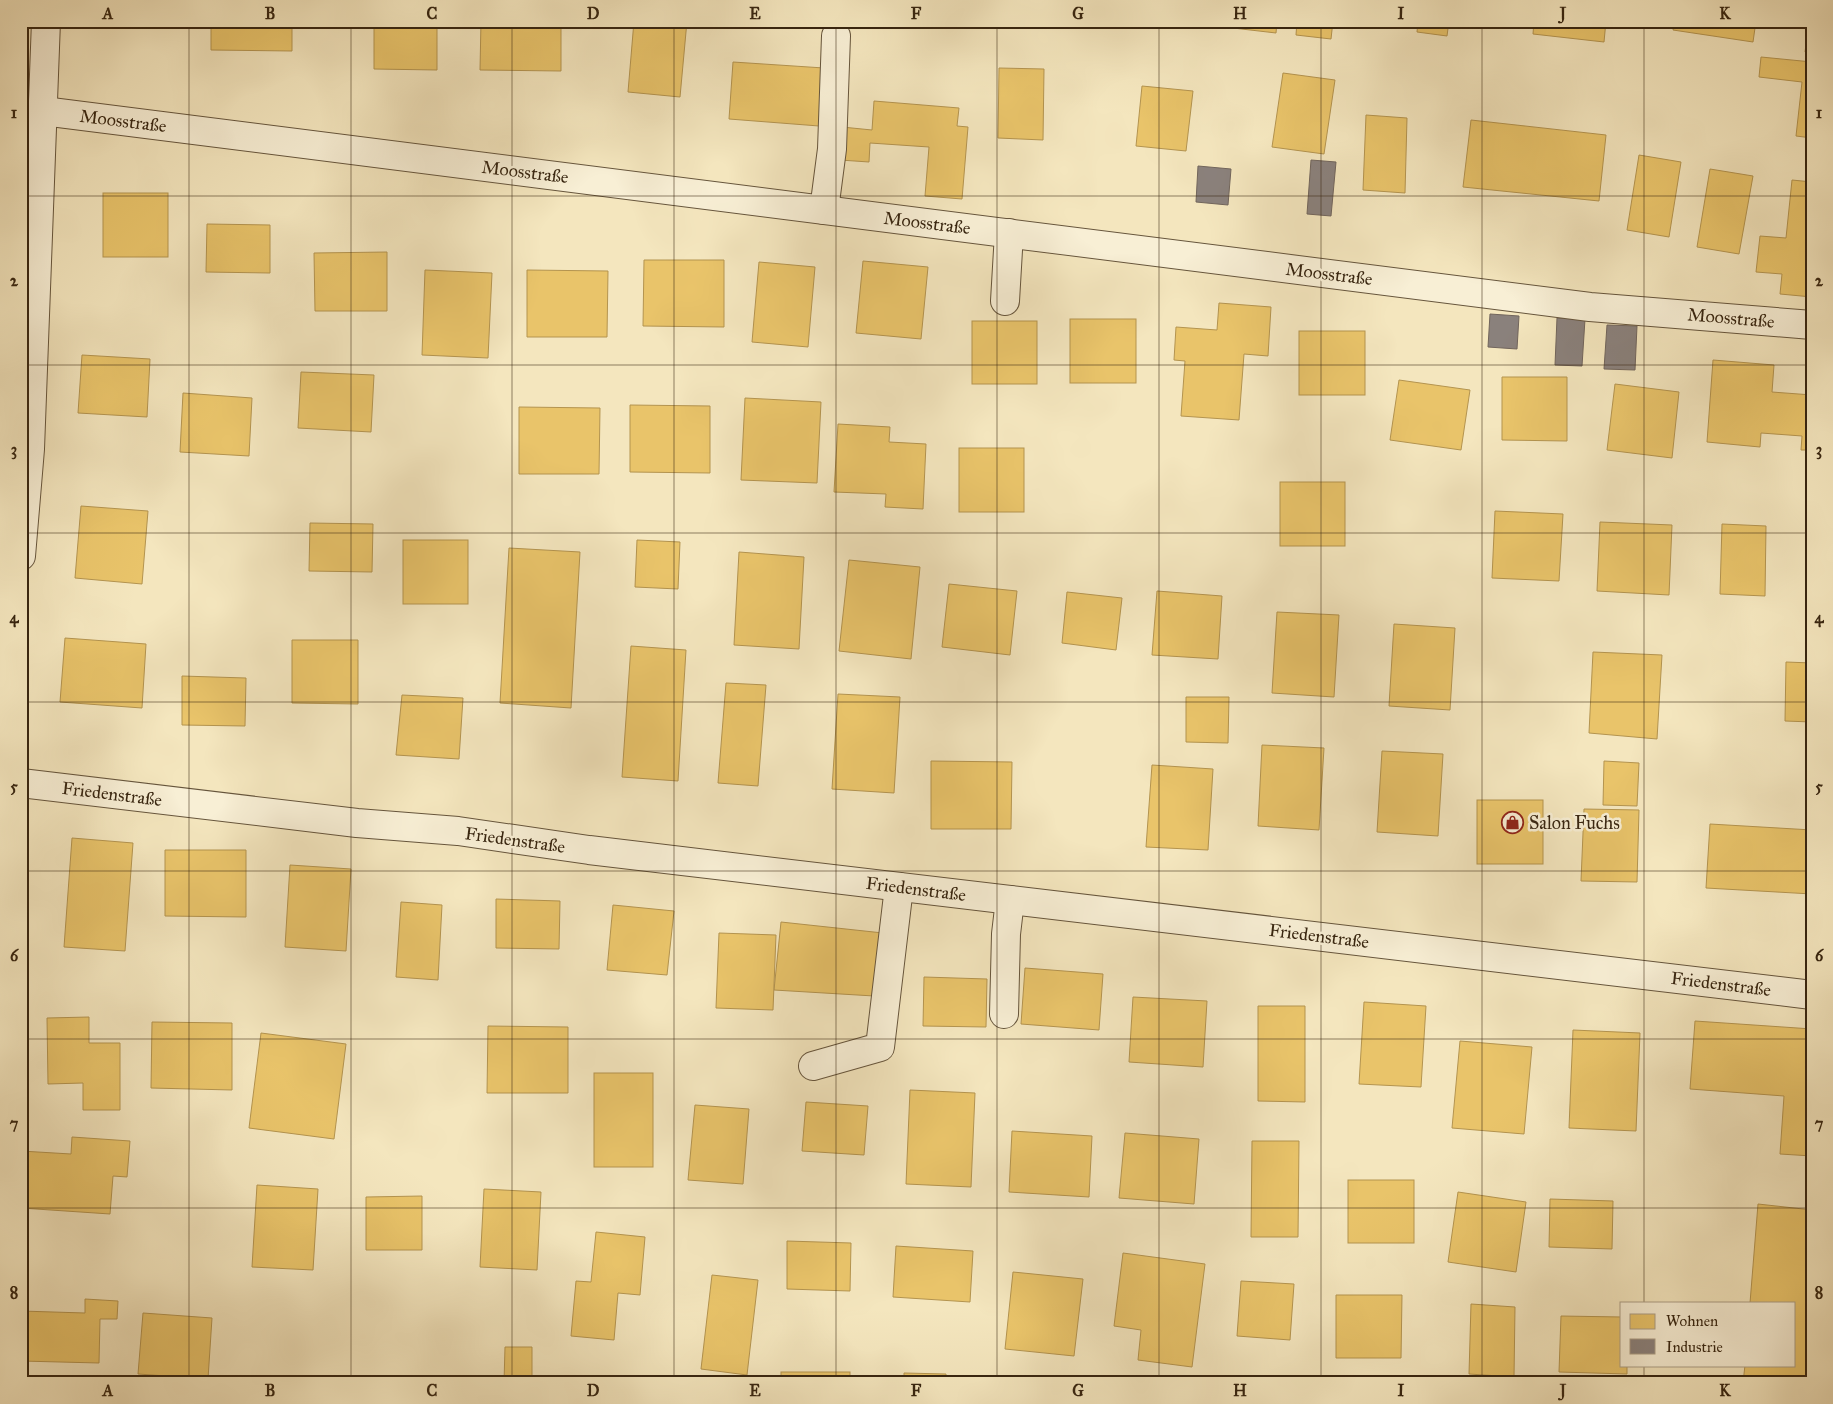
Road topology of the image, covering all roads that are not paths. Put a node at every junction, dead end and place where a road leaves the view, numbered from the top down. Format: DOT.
graph roads {
  1 [pos="46,21"];
  2 [pos="836,36"];
  3 [pos="43,111"];
  4 [pos="824,210"];
  5 [pos="1009,233"];
  6 [pos="1004,301"];
  7 [pos="1812,325"];
  8 [pos="21,556"];
  9 [pos="21,783"];
  10 [pos="900,887"];
  11 [pos="1010,900"];
  12 [pos="1812,995"];
  13 [pos="1004,1014"];
  14 [pos="813,1066"];
  1 -- 3 [label="street"];
  2 -- 4 [label="street"];
  3 -- 4 [label="street, Moosstraße"];
  3 -- 8 [label="street"];
  4 -- 5 [label="street, Moosstraße"];
  5 -- 6 [label="street"];
  5 -- 7 [label="street, Moosstraße"];
  9 -- 10 [label="street, Friedenstraße"];
  10 -- 11 [label="street, Friedenstraße"];
  10 -- 14 [label="street"];
  11 -- 12 [label="street, Friedenstraße"];
  11 -- 13 [label="street"];
}
